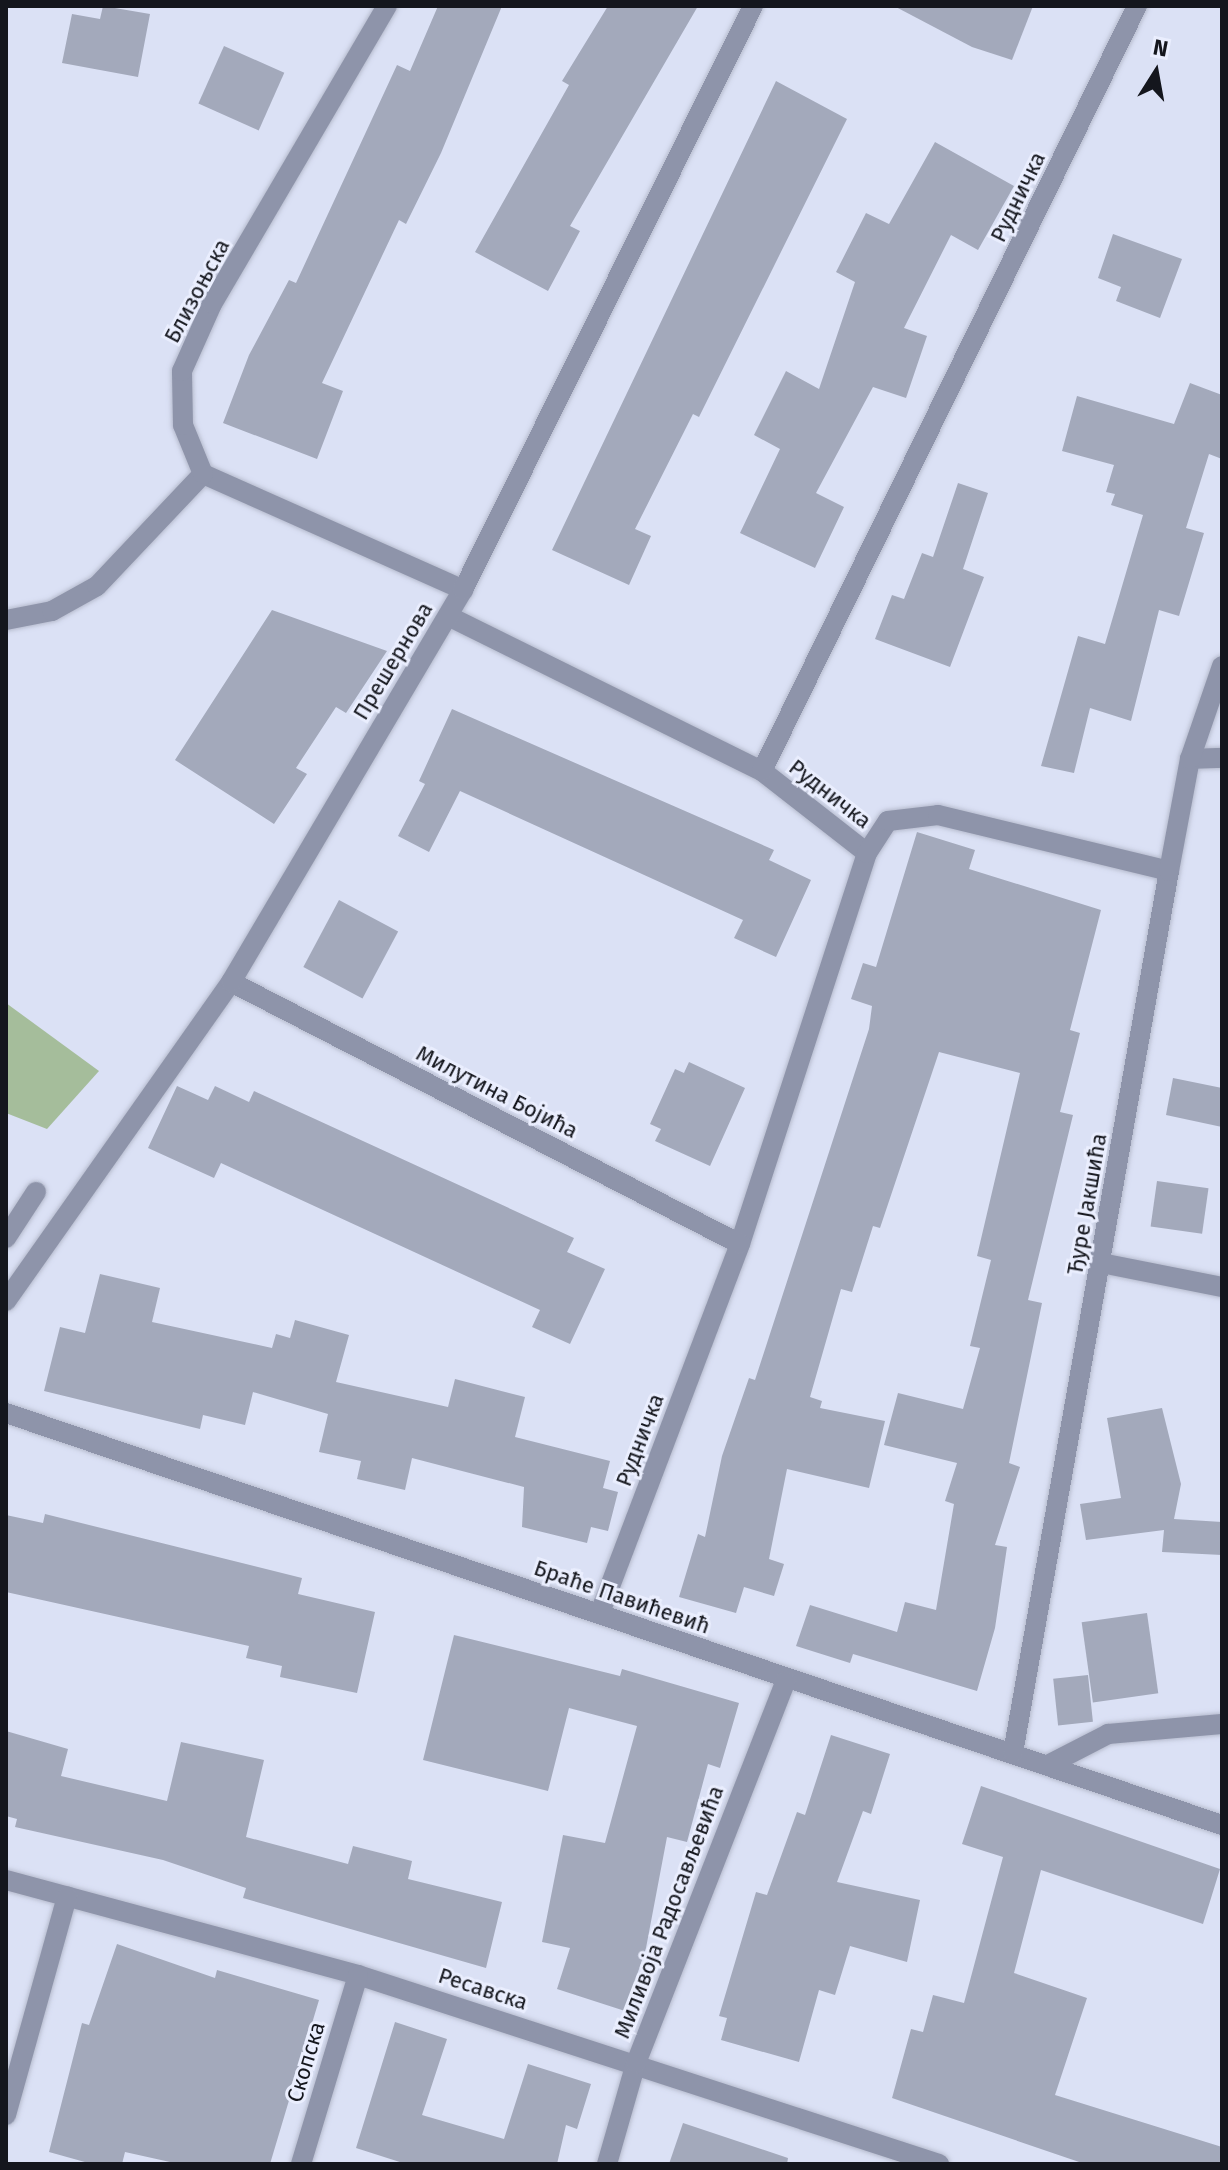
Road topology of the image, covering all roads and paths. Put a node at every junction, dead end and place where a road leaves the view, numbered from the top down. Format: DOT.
graph roads {
  1 [pos="387,6"];
  2 [pos="753,6"];
  3 [pos="1137,6"];
  4 [pos="203,474"];
  5 [pos="463,590"];
  6 [pos="448,616"];
  7 [pos="6,620"];
  8 [pos="1222,666"];
  9 [pos="1222,758"];
  10 [pos="1190,759"];
  11 [pos="762,771"];
  12 [pos="867,853"];
  13 [pos="1169,871"];
  14 [pos="231,982"];
  15 [pos="36,1192"];
  16 [pos="6,1238"];
  17 [pos="740,1244"];
  18 [pos="1101,1263"];
  19 [pos="1222,1287"];
  20 [pos="6,1301"];
  21 [pos="6,1413"];
  22 [pos="600,1613"];
  23 [pos="786,1681"];
  24 [pos="1222,1724"];
  25 [pos="1013,1753"];
  26 [pos="1048,1765"];
  27 [pos="1222,1825"];
  28 [pos="6,1880"];
  29 [pos="67,1896"];
  30 [pos="358,1975"];
  31 [pos="636,2063"];
  32 [pos="6,2115"];
  33 [pos="301,2164"];
  34 [pos="607,2164"];
  35 [pos="939,2164"];
  1 -- 4 [label="street, Близоњска"];
  2 -- 5 [label="street, Прешернова"];
  3 -- 11 [label="street, Рудничка"];
  4 -- 5 [label="street"];
  4 -- 7 [label="street"];
  5 -- 6 [label="street, Прешернова"];
  6 -- 11 [label="street"];
  6 -- 14 [label="street, Прешернова"];
  8 -- 10 [label="street, Ђуре Јакшића"];
  9 -- 10 [label="street"];
  10 -- 13 [label="street, Ђуре Јакшића"];
  11 -- 12 [label="street, Рудничка"];
  12 -- 13 [label="street"];
  12 -- 17 [label="street, Рудничка"];
  13 -- 18 [label="street, Ђуре Јакшића"];
  14 -- 17 [label="street, Милутина Бојића"];
  14 -- 20 [label="street, Прешернова"];
  15 -- 16 [label="street"];
  17 -- 22 [label="street, Рудничка"];
  18 -- 19 [label="street"];
  18 -- 25 [label="street, Ђуре Јакшића"];
  21 -- 22 [label="street, Браће Павићевић"];
  22 -- 23 [label="street, Браће Павићевић"];
  23 -- 25 [label="street, Браће Павићевић"];
  23 -- 31 [label="street, Миливоја Радосављевића"];
  24 -- 26 [label="street"];
  25 -- 26 [label="street, Браће Павићевић"];
  26 -- 27 [label="street, Браће Павићевић"];
  28 -- 29 [label="street, Ресавска"];
  29 -- 30 [label="street, Ресавска"];
  29 -- 32 [label="street"];
  30 -- 31 [label="street, Ресавска"];
  30 -- 33 [label="street, Скопска"];
  31 -- 34 [label="street, Миливоја Радосављевића"];
  31 -- 35 [label="street, Ресавска"];
}
